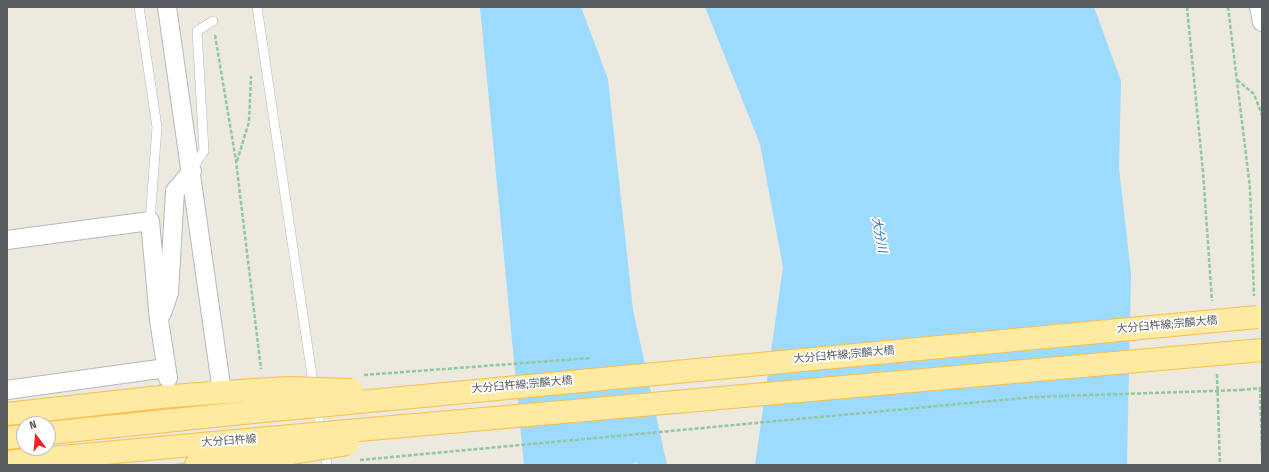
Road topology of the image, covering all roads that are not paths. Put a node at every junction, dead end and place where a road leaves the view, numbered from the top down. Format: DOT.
graph roads {
  1 [pos="139,7"];
  2 [pos="167,7"];
  3 [pos="257,7"];
  4 [pos="1259,7"];
  5 [pos="213,21"];
  6 [pos="1262,22"];
  7 [pos="192,171"];
  8 [pos="150,221"];
  9 [pos="7,240"];
  10 [pos="1258,310"];
  11 [pos="159,320"];
  12 [pos="1262,350"];
  13 [pos="7,390"];
  14 [pos="231,392"];
  15 [pos="431,394"];
  16 [pos="7,414"];
  17 [pos="56,432"];
  18 [pos="241,456"];
  19 [pos="7,462"];
  20 [pos="196,465"];
  21 [pos="327,465"];
  1 -- 8 [label="lane"];
  2 -- 7 [label="street"];
  3 -- 21 [label="lane"];
  4 -- 6 [label="street"];
  5 -- 7 [label="lane"];
  7 -- 11 [label="street"];
  7 -- 14 [label="street"];
  8 -- 9 [label="street"];
  8 -- 11 [label="street"];
  10 -- 15 [label="main road, 大分臼杵線;宗麟大橋, bridge"];
  11 -- 13 [label="street"];
  12 -- 18 [label="main road, 大分臼杵線, bridge"];
  14 -- 15 [label="main road, bridge"];
  14 -- 16 [label="main road"];
  15 -- 17 [label="main road, bridge"];
  18 -- 19 [label="main road, 大分臼杵線"];
  18 -- 20 [label="main road"];
}
